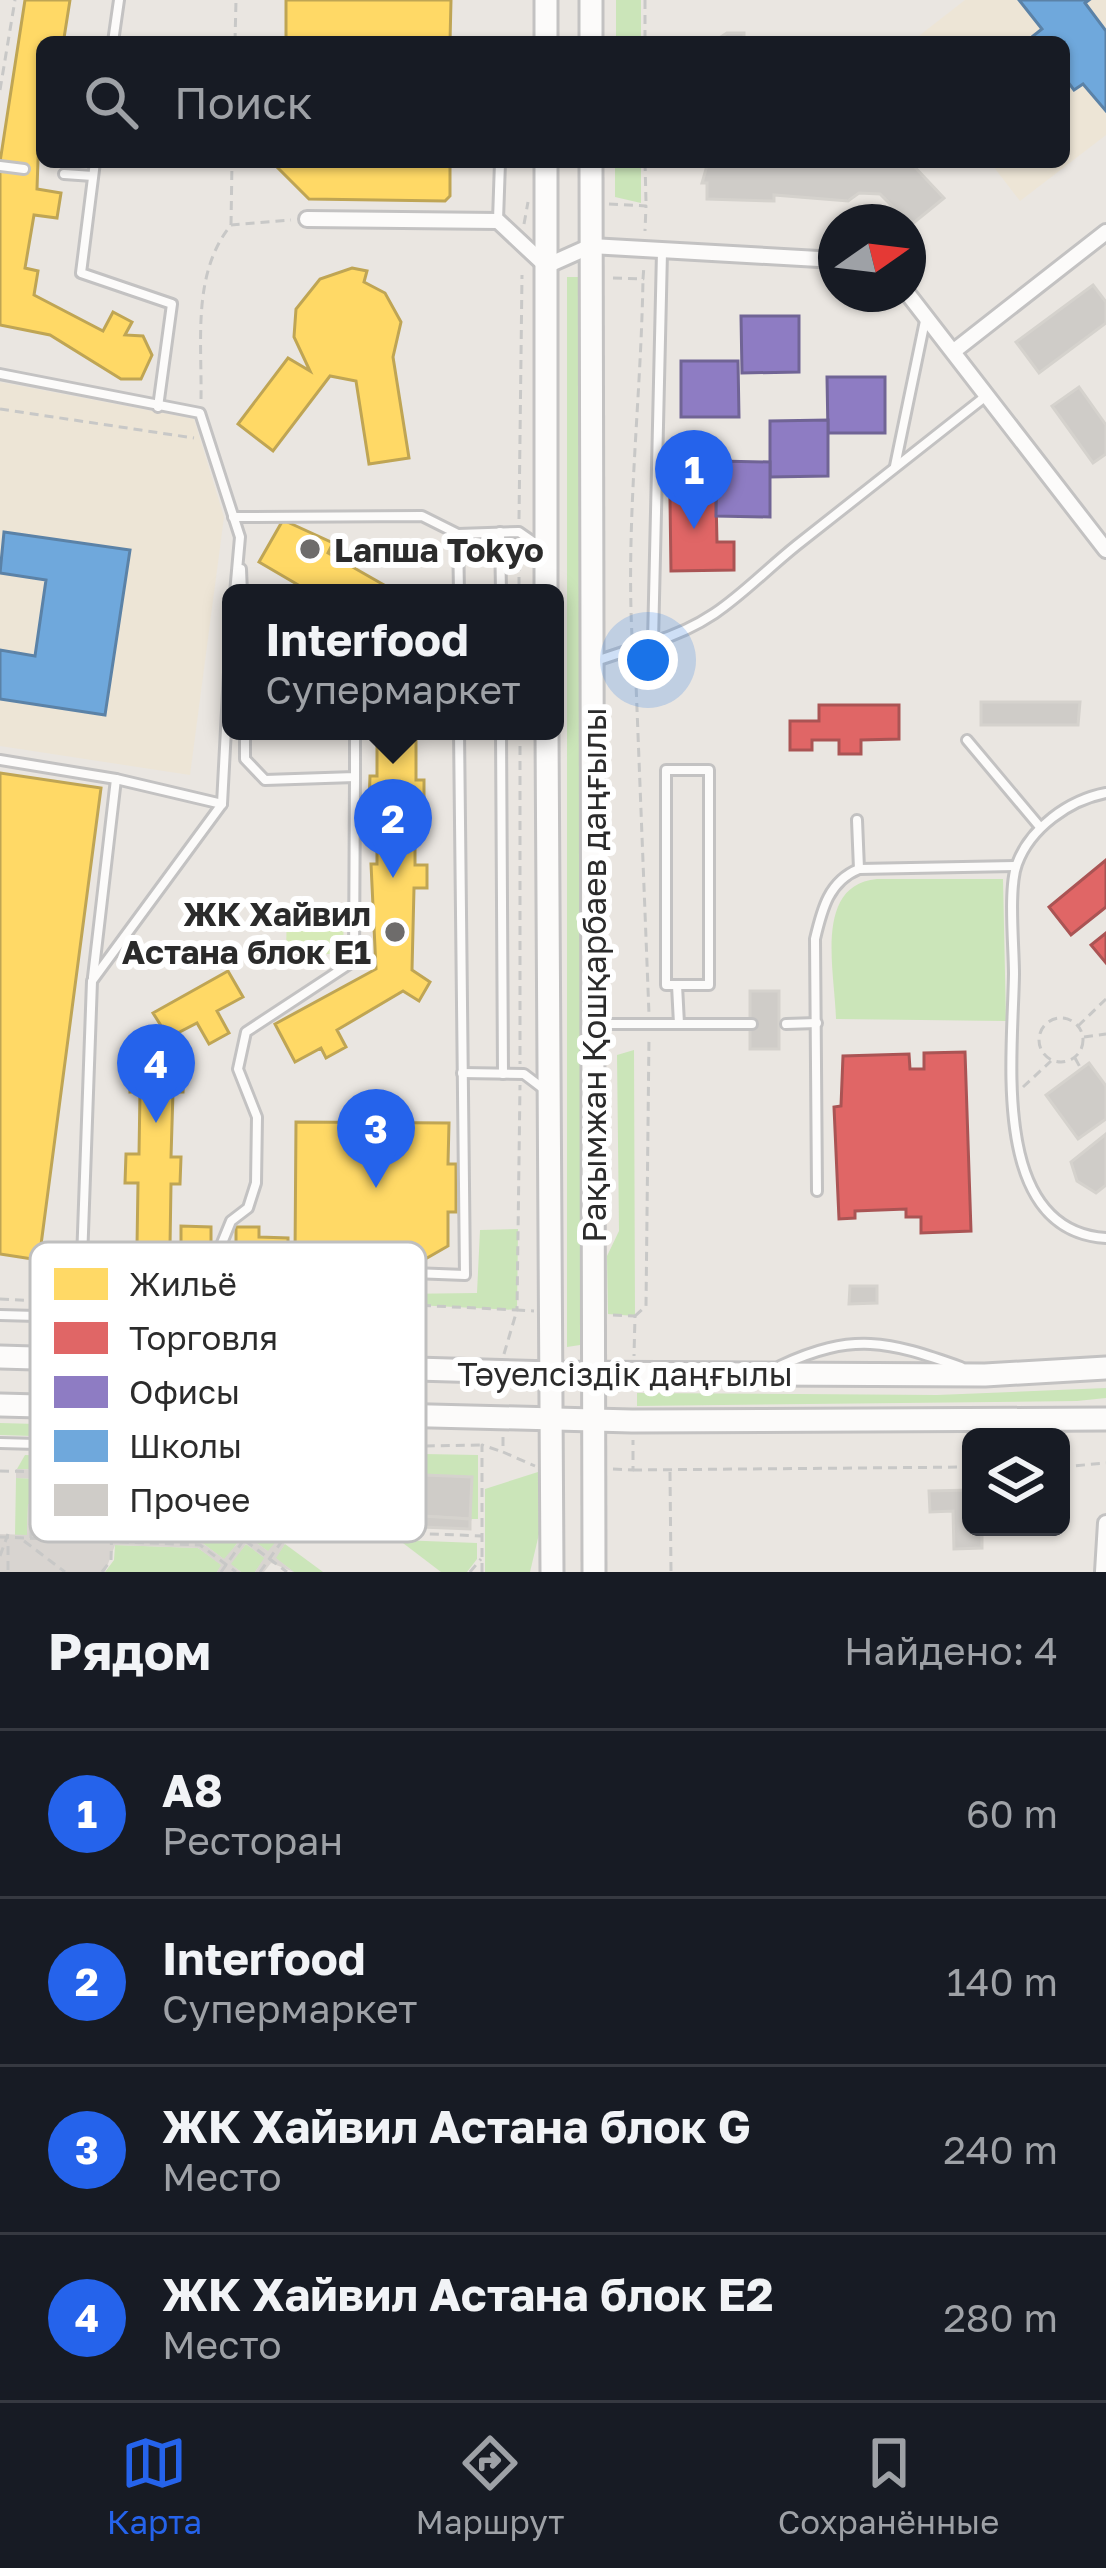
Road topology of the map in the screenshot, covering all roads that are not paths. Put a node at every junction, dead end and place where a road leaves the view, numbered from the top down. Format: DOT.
graph roads {
  1 [pos="119,0"];
  2 [pos="546,0"];
  3 [pos="591,0"];
  4 [pos="114,36"];
  5 [pos="546,36"];
  6 [pos="591,36"];
  7 [pos="0,166"];
  8 [pos="94,168"];
  9 [pos="500,168"];
  10 [pos="546,168"];
  11 [pos="591,168"];
  12 [pos="24,169"];
  13 [pos="64,174"];
  14 [pos="93,176"];
  15 [pos="307,219"];
  16 [pos="498,221"];
  17 [pos="1106,232"];
  18 [pos="591,246"];
  19 [pos="662,250"];
  20 [pos="818,259"];
  21 [pos="546,266"];
  22 [pos="923,312"];
  23 [pos="926,316"];
  24 [pos="954,352"];
  25 [pos="0,374"];
  26 [pos="987,394"];
  27 [pos="158,407"];
  28 [pos="895,467"];
  29 [pos="233,517"];
  30 [pos="500,532"];
  31 [pos="458,534"];
  32 [pos="546,550"];
  33 [pos="1106,550"];
  34 [pos="238,584"];
  35 [pos="459,584"];
  36 [pos="501,584"];
  37 [pos="546,584"];
  38 [pos="653,642"];
  39 [pos="592,663"];
  40 [pos="225,740"];
  41 [pos="244,740"];
  42 [pos="355,740"];
  43 [pos="459,740"];
  44 [pos="501,740"];
  45 [pos="548,740"];
  46 [pos="967,740"];
  47 [pos="0,760"];
  48 [pos="355,777"];
  49 [pos="116,779"];
  50 [pos="1106,793"];
  51 [pos="222,804"];
  52 [pos="857,820"];
  53 [pos="1040,827"];
  54 [pos="1016,866"];
  55 [pos="860,869"];
  56 [pos="92,981"];
  57 [pos="677,985"];
  58 [pos="817,1023"];
  59 [pos="593,1024"];
  60 [pos="679,1024"];
  61 [pos="752,1024"];
  62 [pos="786,1024"];
  63 [pos="462,1073"];
  64 [pos="503,1074"];
  65 [pos="550,1094"];
  66 [pos="817,1190"];
  67 [pos="1106,1238"];
  68 [pos="84,1242"];
  69 [pos="222,1242"];
  70 [pos="426,1274"];
  71 [pos="0,1315"];
  72 [pos="30,1315"];
  73 [pos="0,1357"];
  74 [pos="30,1358"];
  75 [pos="1106,1368"];
  76 [pos="426,1371"];
  77 [pos="553,1373"];
  78 [pos="593,1373"];
  79 [pos="0,1405"];
  80 [pos="30,1406"];
  81 [pos="426,1414"];
  82 [pos="1106,1418"];
  83 [pos="553,1420"];
  84 [pos="594,1420"];
  85 [pos="0,1443"];
  86 [pos="30,1444"];
  87 [pos="1106,1523"];
  88 [pos="552,1533"];
  89 [pos="540,1572"];
  90 [pos="552,1572"];
  91 [pos="594,1572"];
  92 [pos="1103,1572"];
  1 -- 4 [label="lane"];
  2 -- 5 [label="main road"];
  3 -- 6 [label="main road"];
  7 -- 12 [label="lane"];
  8 -- 14 [label="lane"];
  9 -- 16 [label="lane"];
  10 -- 21 [label="main road"];
  11 -- 18 [label="main road, Рақымжан Қошқарбаев даңғылы"];
  13 -- 14 [label="lane"];
  14 -- 27 [label="lane"];
  15 -- 16 [label="street"];
  16 -- 21 [label="street"];
  17 -- 24 [label="street"];
  18 -- 19 [label="street"];
  18 -- 21 [label="street"];
  18 -- 39 [label="main road, Рақымжан Қошқарбаев даңғылы"];
  19 -- 20 [label="street"];
  19 -- 38 [label="lane"];
  21 -- 32 [label="main road"];
  22 -- 23 [label="street"];
  23 -- 24 [label="street"];
  23 -- 28 [label="lane"];
  24 -- 26 [label="street"];
  25 -- 27 [label="lane"];
  26 -- 28 [label="lane"];
  26 -- 33 [label="street"];
  27 -- 29 [label="lane"];
  28 -- 38 [label="lane"];
  29 -- 31 [label="lane"];
  29 -- 34 [label="lane"];
  30 -- 31 [label="lane"];
  30 -- 32 [label="lane"];
  30 -- 36 [label="lane"];
  31 -- 35 [label="lane"];
  32 -- 37 [label="main road"];
  38 -- 39 [label="lane"];
  39 -- 59 [label="main road, Рақымжан Қошқарбаев даңғылы"];
  40 -- 51 [label="lane"];
  41 -- 48 [label="lane"];
  42 -- 48 [label="lane"];
  43 -- 63 [label="lane"];
  44 -- 64 [label="lane"];
  45 -- 65 [label="main road, Рақымжан Қошқарбаев даңғылы"];
  46 -- 53 [label="lane"];
  47 -- 49 [label="lane"];
  48 -- 69 [label="lane"];
  49 -- 51 [label="lane"];
  49 -- 56 [label="lane"];
  50 -- 53 [label="lane"];
  51 -- 56 [label="lane"];
  52 -- 55 [label="lane"];
  53 -- 54 [label="lane"];
  54 -- 55 [label="lane"];
  54 -- 67 [label="lane"];
  55 -- 58 [label="lane"];
  56 -- 68 [label="lane"];
  57 -- 57 [label="lane"];
  57 -- 60 [label="lane"];
  58 -- 62 [label="lane"];
  58 -- 66 [label="lane"];
  59 -- 60 [label="lane"];
  59 -- 78 [label="main road, Рақымжан Қошқарбаев даңғылы"];
  60 -- 61 [label="lane"];
  63 -- 64 [label="lane"];
  63 -- 70 [label="lane"];
  64 -- 65 [label="lane"];
  65 -- 77 [label="main road, Рақымжан Қошқарбаев даңғылы"];
  71 -- 72 [label="lane"];
  73 -- 74 [label="main road, Тәуелсіздік даңғылы"];
  75 -- 78 [label="main road, Тәуелсіздік даңғылы"];
  76 -- 77 [label="main road, Тәуелсіздік даңғылы"];
  77 -- 78 [label="main road, Тәуелсіздік даңғылы"];
  77 -- 83 [label="main road, Рақымжан Қошқарбаев даңғылы"];
  78 -- 84 [label="main road, Рақымжан Қошқарбаев даңғылы"];
  79 -- 80 [label="main road, Тәуелсіздік даңғылы"];
  81 -- 83 [label="main road, Тәуелсіздік даңғылы"];
  82 -- 84 [label="main road, Тәуелсіздік даңғылы"];
  83 -- 84 [label="main road, Тәуелсіздік даңғылы"];
  83 -- 88 [label="main road, Рақымжан Қошқарбаев даңғылы"];
  84 -- 91 [label="main road, Рақымжан Қошқарбаев даңғылы"];
  85 -- 86 [label="lane"];
  87 -- 92 [label="street"];
  88 -- 89 [label="lane"];
  88 -- 90 [label="main road, Рақымжан Қошқарбаев даңғылы"];
}
